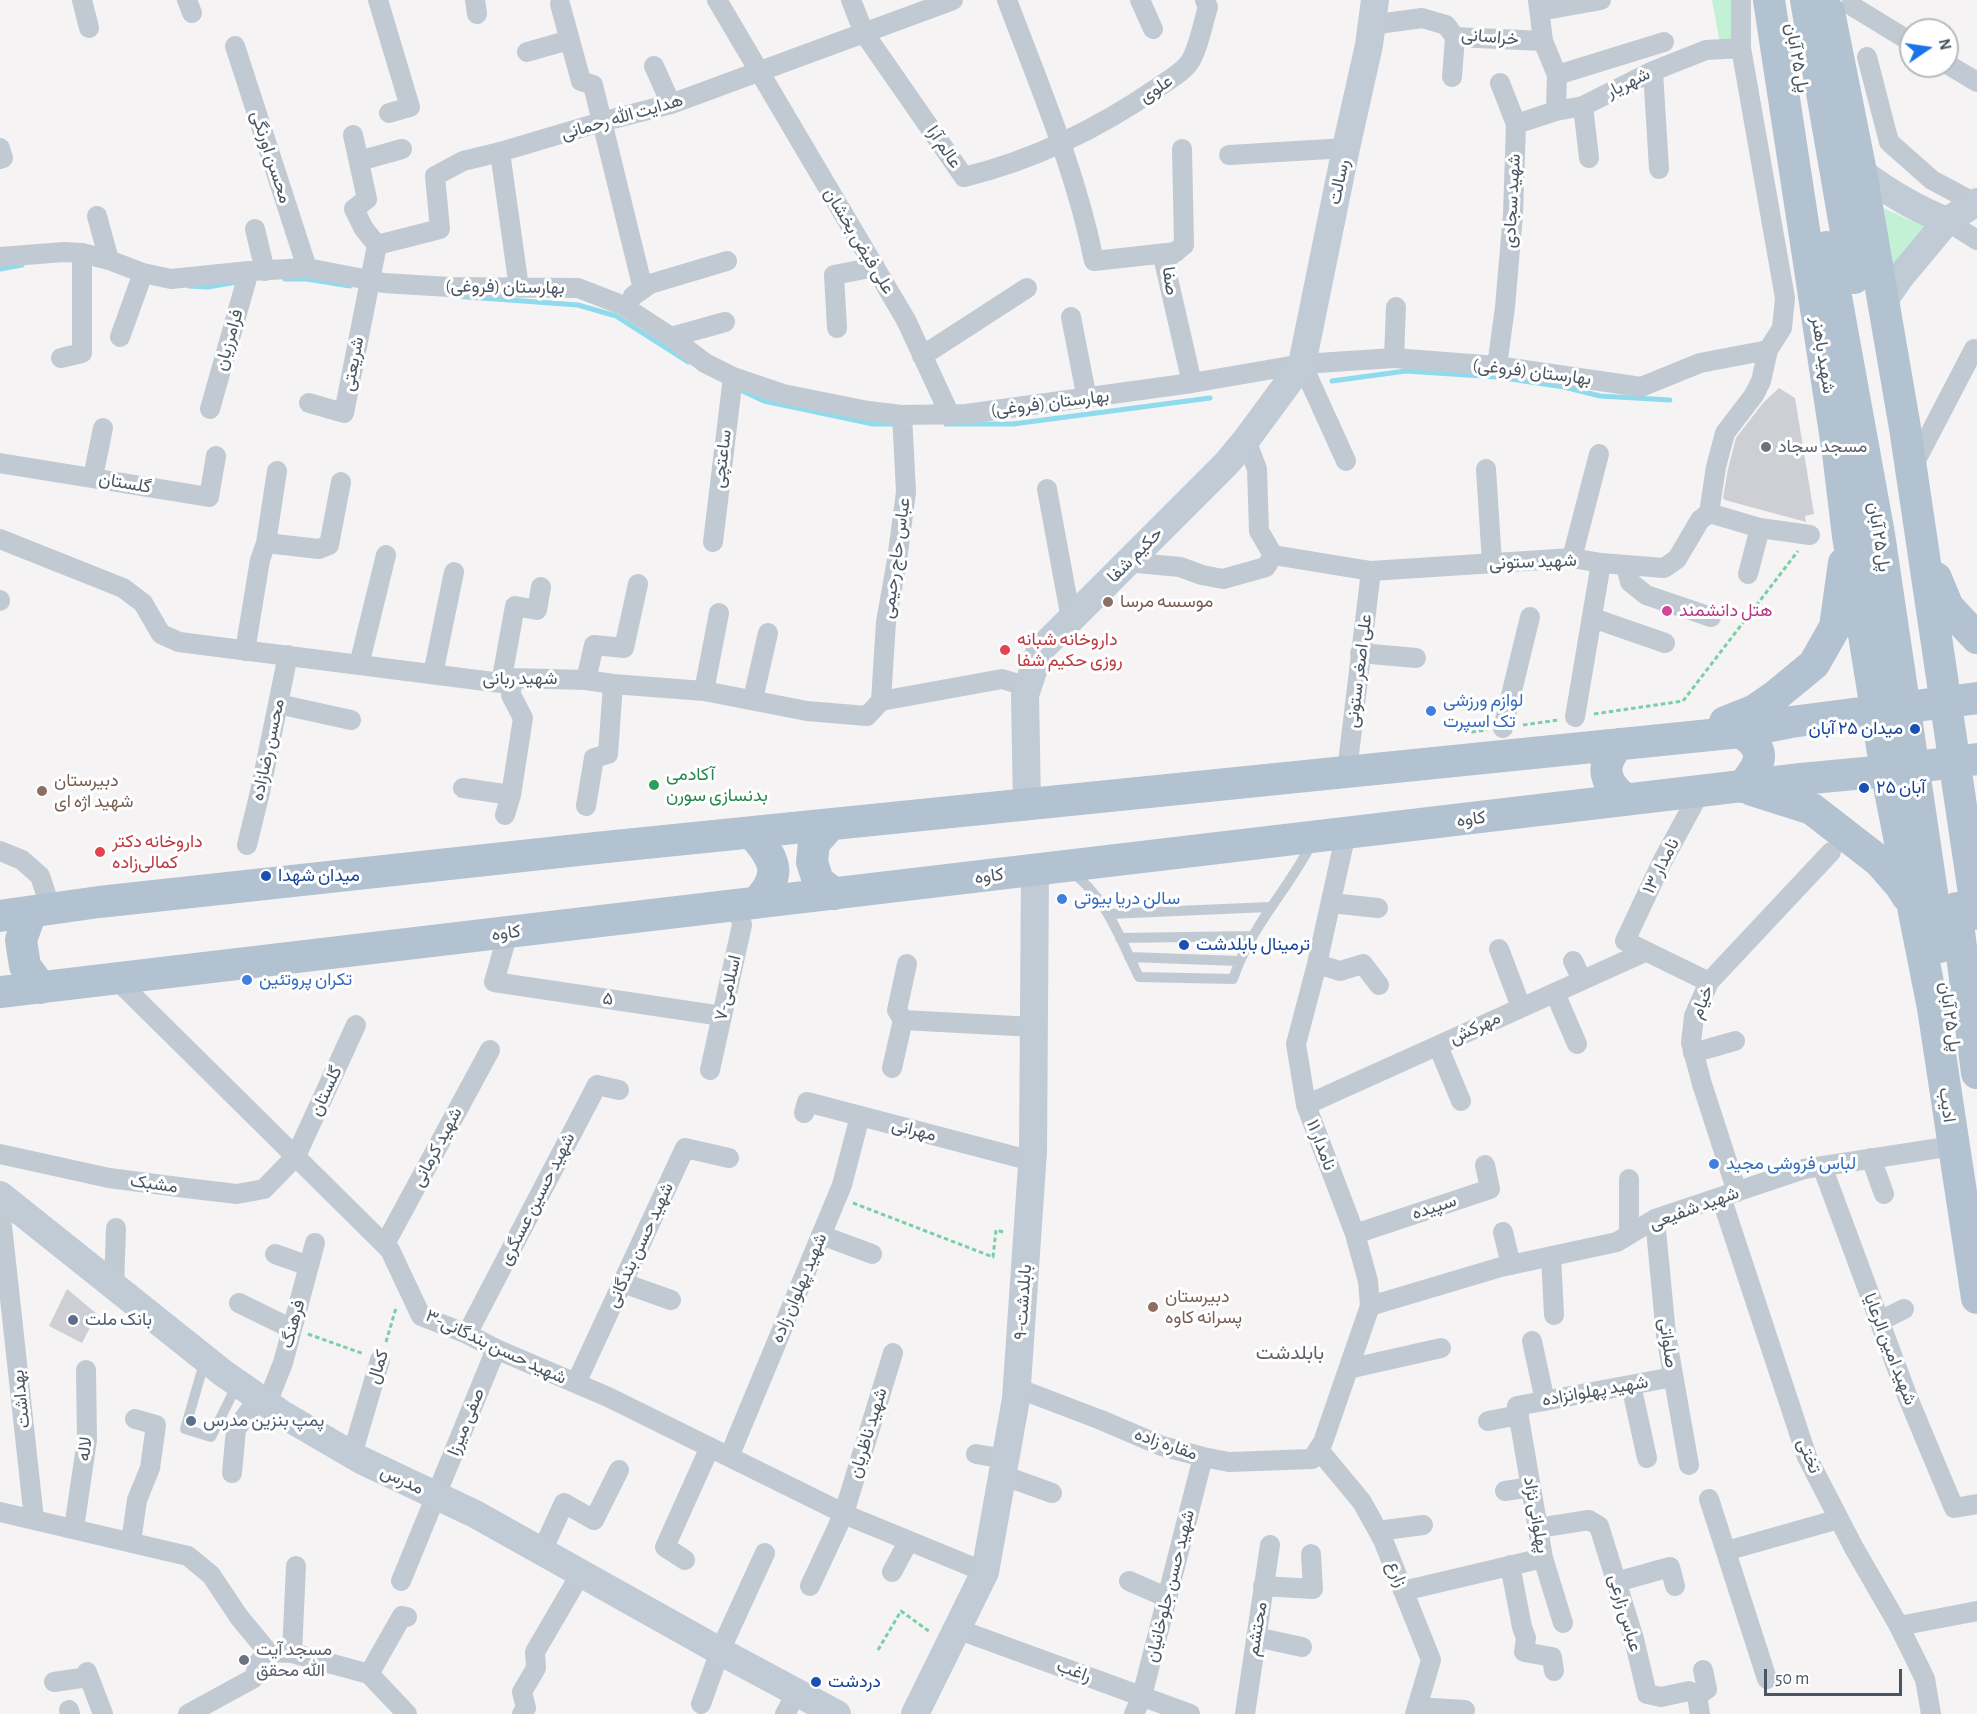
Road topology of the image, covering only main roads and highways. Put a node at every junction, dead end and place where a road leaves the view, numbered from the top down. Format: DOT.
graph roads {
  1 [pos="1769,0"];
  2 [pos="1787,0"];
  3 [pos="1806,0"];
  4 [pos="1844,2"];
  5 [pos="1905,428"];
  6 [pos="1838,453"];
  7 [pos="1848,536"];
  8 [pos="1924,549"];
  9 [pos="1977,638"];
  10 [pos="1962,700"];
  11 [pos="1877,710"];
  12 [pos="1740,732"];
  13 [pos="1685,737"];
  14 [pos="1619,744"];
  15 [pos="1966,760"];
  16 [pos="1886,771"];
  17 [pos="1742,787"];
  18 [pos="1626,800"];
  19 [pos="830,825"];
  20 [pos="752,833"];
  21 [pos="834,894"];
  22 [pos="1976,895"];
  23 [pos="1911,903"];
  24 [pos="747,904"];
  25 [pos="41,910"];
  26 [pos="0,916"];
  27 [pos="1977,978"];
  28 [pos="41,988"];
  29 [pos="0,992"];
  30 [pos="1933,1008"];
  31 [pos="1968,1074"];
  32 [pos="1977,1185"];
  33 [pos="1977,1298"];
  1 -- 6 [label="main road, شهید باهنر"];
  2 -- 31 [label="main road, پل ۲۵ آبان"];
  3 -- 31 [label="main road, پل ۲۵ آبان"];
  4 -- 5 [label="main road"];
  5 -- 6 [label="main road"];
  5 -- 8 [label="main road"];
  6 -- 7 [label="main road, شهید باهنر"];
  7 -- 11 [label="main road, شهید باهنر"];
  7 -- 13 [label="main road"];
  8 -- 9 [label="main road"];
  8 -- 10 [label="main road"];
  10 -- 11 [label="main road"];
  10 -- 15 [label="main road"];
  11 -- 12 [label="main road"];
  11 -- 16 [label="main road, شهید باهنر"];
  12 -- 13 [label="main road"];
  12 -- 17 [label="main road"];
  13 -- 14 [label="main road"];
  14 -- 18 [label="main road"];
  14 -- 19 [label="main road"];
  15 -- 16 [label="main road, کاوه"];
  15 -- 22 [label="main road"];
  16 -- 17 [label="main road, کاوه"];
  16 -- 23 [label="main road, ادیب"];
  17 -- 18 [label="main road, کاوه"];
  17 -- 23 [label="main road"];
  18 -- 21 [label="main road, کاوه"];
  19 -- 20 [label="main road"];
  19 -- 21 [label="main road"];
  20 -- 24 [label="main road"];
  20 -- 25 [label="main road"];
  21 -- 24 [label="main road, کاوه"];
  23 -- 30 [label="main road, ادیب"];
  24 -- 28 [label="main road, کاوه"];
  25 -- 26 [label="main road"];
  25 -- 28 [label="main road"];
  27 -- 30 [label="main road"];
  28 -- 29 [label="main road, کاوه"];
  30 -- 33 [label="main road, ادیب"];
  31 -- 32 [label="main road, ادیب"];
}
